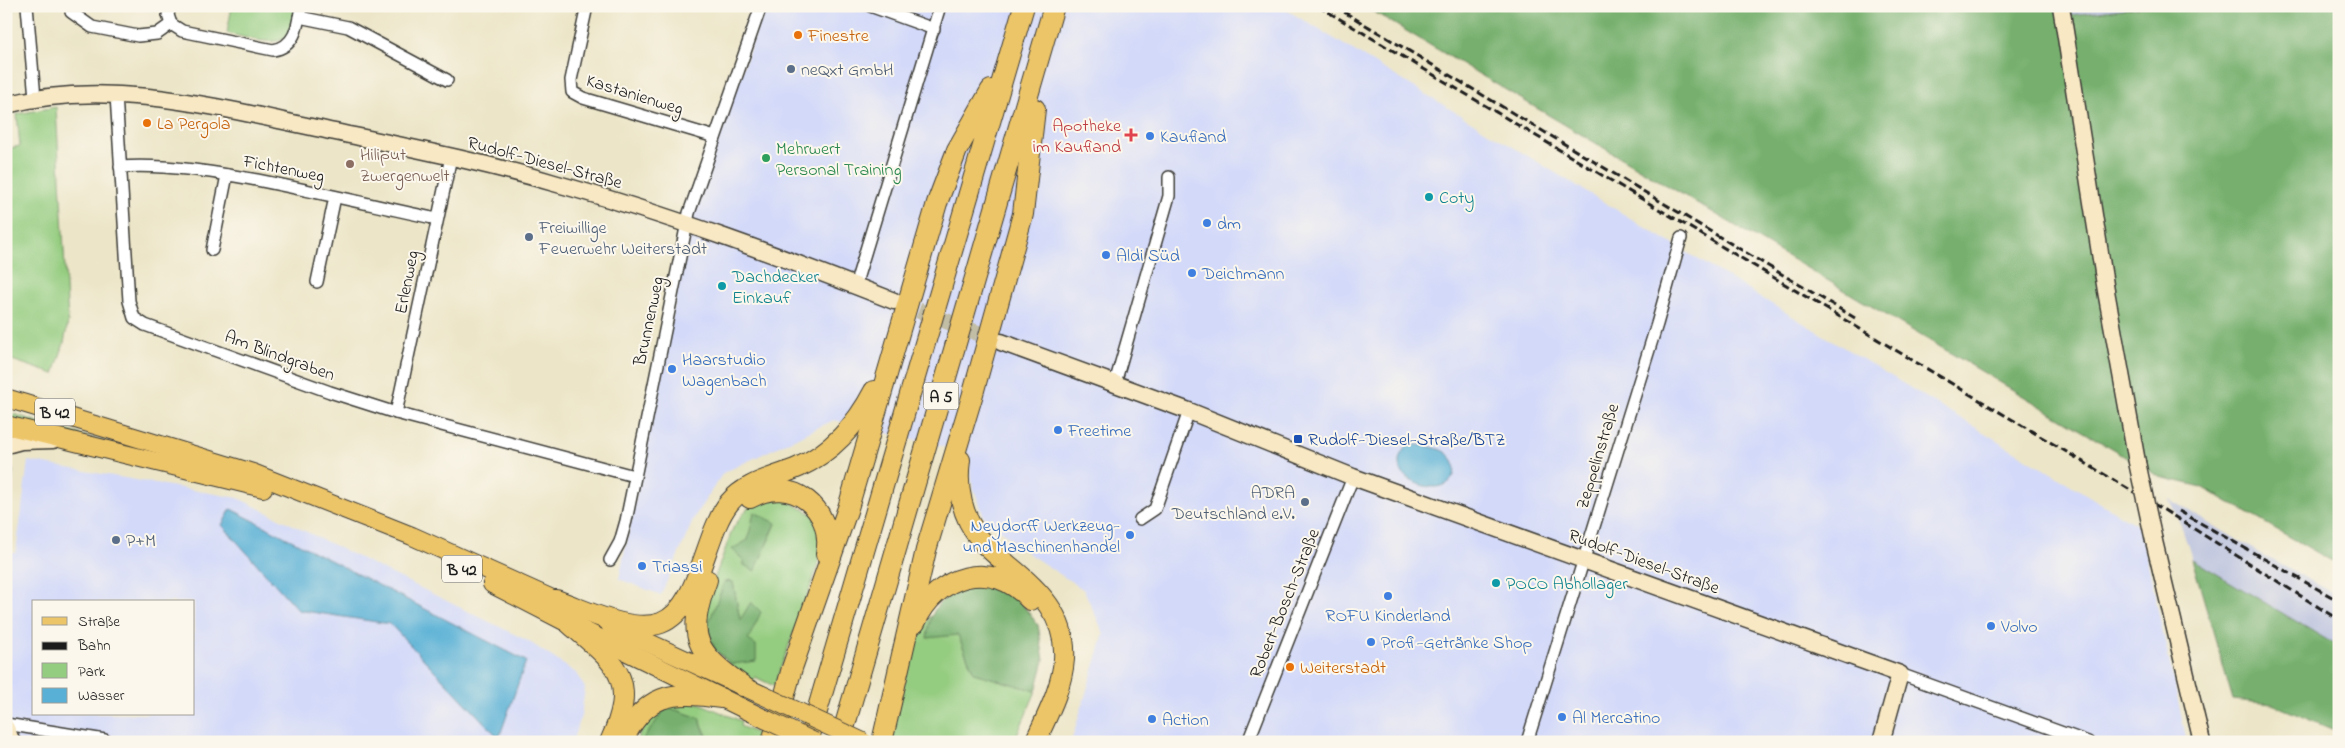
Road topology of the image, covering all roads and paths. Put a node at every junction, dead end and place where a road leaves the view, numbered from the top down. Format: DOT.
graph roads {
  1 [pos="26,6"];
  2 [pos="170,6"];
  3 [pos="587,6"];
  4 [pos="761,6"];
  5 [pos="870,6"];
  6 [pos="940,6"];
  7 [pos="1024,6"];
  8 [pos="1054,6"];
  9 [pos="2061,6"];
  10 [pos="71,12"];
  11 [pos="300,12"];
  12 [pos="171,24"];
  13 [pos="934,29"];
  14 [pos="1042,50"];
  15 [pos="1009,58"];
  16 [pos="447,80"];
  17 [pos="116,95"];
  18 [pos="35,98"];
  19 [pos="6,104"];
  20 [pos="715,136"];
  21 [pos="452,157"];
  22 [pos="120,166"];
  23 [pos="227,175"];
  24 [pos="1169,177"];
  25 [pos="335,196"];
  26 [pos="437,219"];
  27 [pos="686,223"];
  28 [pos="1681,238"];
  29 [pos="212,250"];
  30 [pos="317,282"];
  31 [pos="855,286"];
  32 [pos="894,301"];
  33 [pos="898,336"];
  34 [pos="1001,342"];
  35 [pos="1115,383"];
  36 [pos="972,397"];
  37 [pos="6,398"];
  38 [pos="1189,411"];
  39 [pos="396,413"];
  40 [pos="6,425"];
  41 [pos="63,440"];
  42 [pos="6,445"];
  43 [pos="634,476"];
  44 [pos="1353,477"];
  45 [pos="1140,519"];
  46 [pos="610,560"];
  47 [pos="1583,560"];
  48 [pos="556,600"];
  49 [pos="814,604"];
  50 [pos="570,624"];
  51 [pos="901,657"];
  52 [pos="1900,674"];
  53 [pos="743,686"];
  54 [pos="720,698"];
  55 [pos="6,724"];
  56 [pos="6,728"];
  57 [pos="38,729"];
  58 [pos="105,740"];
  59 [pos="14,742"];
  60 [pos="610,742"];
  61 [pos="622,742"];
  62 [pos="772,742"];
  63 [pos="808,742"];
  64 [pos="814,742"];
  65 [pos="840,742"];
  66 [pos="863,742"];
  67 [pos="882,742"];
  68 [pos="1021,742"];
  69 [pos="1035,742"];
  70 [pos="1248,742"];
  71 [pos="1527,742"];
  72 [pos="1881,742"];
  73 [pos="2088,742"];
  74 [pos="2202,742"];
  1 -- 18 [label="street"];
  2 -- 12 [label="street"];
  3 -- 20 [label="street, Kastanienweg"];
  4 -- 20 [label="street, Brunnenweg"];
  5 -- 13 [label="street"];
  6 -- 13 [label="street"];
  7 -- 15 [label="highway, A 5"];
  8 -- 14 [label="highway, A 5"];
  9 -- 74 [label="street, bridge"];
  10 -- 12 [label="street"];
  11 -- 12 [label="street"];
  11 -- 16 [label="street"];
  13 -- 31 [label="street"];
  14 -- 36 [label="highway, A 5"];
  14 -- 65 [label="highway, A 5"];
  15 -- 33 [label="highway"];
  15 -- 63 [label="highway, A 5"];
  17 -- 18 [label="street, Rudolf-Diesel-Straße"];
  17 -- 21 [label="street, Rudolf-Diesel-Straße"];
  17 -- 22 [label="street, Am Blindgraben"];
  18 -- 19 [label="street, Rudolf-Diesel-Straße"];
  20 -- 27 [label="street, Brunnenweg"];
  21 -- 26 [label="street, Erlenweg"];
  21 -- 27 [label="street, Rudolf-Diesel-Straße"];
  22 -- 23 [label="street, Fichtenweg"];
  22 -- 39 [label="street, Am Blindgraben"];
  23 -- 25 [label="street, Fichtenweg"];
  23 -- 29 [label="street, Fichtenweg"];
  24 -- 35 [label="street"];
  25 -- 26 [label="street, Fichtenweg"];
  25 -- 30 [label="street, Fichtenweg"];
  26 -- 39 [label="street, Erlenweg"];
  27 -- 31 [label="street, Rudolf-Diesel-Straße"];
  27 -- 43 [label="street, Brunnenweg"];
  28 -- 47 [label="street, Zeppelinstraße"];
  31 -- 32 [label="street, Rudolf-Diesel-Straße"];
  33 -- 48 [label="highway"];
  33 -- 49 [label="highway"];
  34 -- 35 [label="street, Rudolf-Diesel-Straße"];
  35 -- 38 [label="street, Rudolf-Diesel-Straße"];
  36 -- 51 [label="highway, A 5"];
  36 -- 69 [label="highway, A 5"];
  37 -- 48 [label="main road, B 42"];
  38 -- 44 [label="street, Rudolf-Diesel-Straße"];
  38 -- 45 [label="street"];
  39 -- 43 [label="street, Am Blindgraben"];
  40 -- 41 [label="main road, B 42"];
  41 -- 42 [label="street"];
  41 -- 50 [label="main road, B 42"];
  43 -- 46 [label="street, Brunnenweg"];
  44 -- 47 [label="street, Rudolf-Diesel-Straße"];
  44 -- 70 [label="street, Robert-Bosch-Straße"];
  47 -- 52 [label="street, Rudolf-Diesel-Straße"];
  47 -- 71 [label="street, Zeppelinstraße"];
  48 -- 53 [label="main road, B 42"];
  49 -- 53 [label="highway"];
  49 -- 62 [label="highway"];
  50 -- 54 [label="main road, B 42"];
  50 -- 60 [label="highway"];
  51 -- 67 [label="highway"];
  51 -- 68 [label="highway"];
  52 -- 72 [label="street"];
  52 -- 73 [label="street, Rudolf-Diesel-Straße"];
  53 -- 66 [label="main road, B 42, bridge"];
  54 -- 61 [label="highway"];
  54 -- 64 [label="main road, B 42, bridge"];
  55 -- 57 [label="street"];
  56 -- 59 [label="street"];
  57 -- 58 [label="street"];
  57 -- 59 [label="street"];
}
